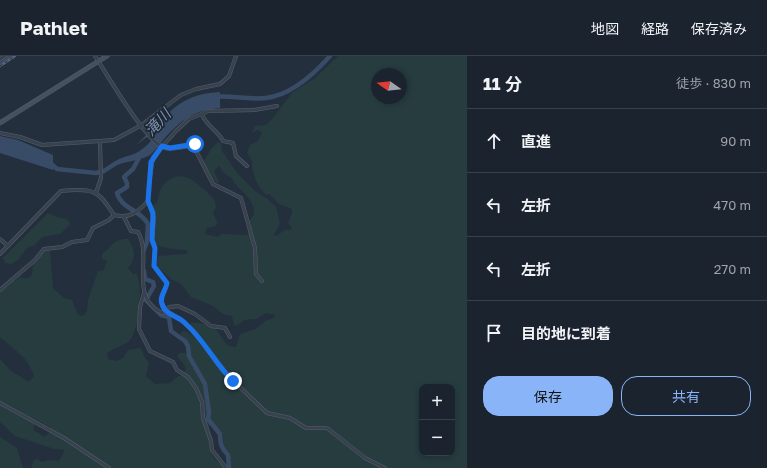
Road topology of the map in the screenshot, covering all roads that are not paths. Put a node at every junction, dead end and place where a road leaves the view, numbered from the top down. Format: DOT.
graph roads {
  1 [pos="5,56"];
  2 [pos="95,56"];
  3 [pos="107,56"];
  4 [pos="236,56"];
  5 [pos="0,60"];
  6 [pos="99,61"];
  7 [pos="277,106"];
  8 [pos="202,115"];
  9 [pos="0,123"];
  10 [pos="140,126"];
  11 [pos="0,133"];
  12 [pos="100,142"];
  13 [pos="162,146"];
  14 [pos="247,166"];
  15 [pos="96,193"];
  16 [pos="148,201"];
  17 [pos="114,214"];
  18 [pos="124,217"];
  19 [pos="0,239"];
  20 [pos="8,246"];
  21 [pos="0,254"];
  22 [pos="262,281"];
  23 [pos="0,290"];
  24 [pos="144,293"];
  25 [pos="165,310"];
  26 [pos="230,337"];
  27 [pos="0,403"];
  28 [pos="109,468"];
  29 [pos="226,468"];
  30 [pos="385,468"];
  1 -- 5 [label="street"];
  2 -- 6 [label="street"];
  3 -- 6 [label="main road"];
  4 -- 10 [label="street"];
  6 -- 9 [label="main road"];
  6 -- 10 [label="street"];
  7 -- 8 [label="street"];
  8 -- 13 [label="street"];
  8 -- 14 [label="street"];
  10 -- 12 [label="street"];
  10 -- 13 [label="street"];
  11 -- 12 [label="street"];
  12 -- 15 [label="street"];
  13 -- 16 [label="street"];
  13 -- 22 [label="street"];
  15 -- 17 [label="street"];
  15 -- 20 [label="street"];
  16 -- 18 [label="street"];
  16 -- 25 [label="street"];
  17 -- 18 [label="street"];
  17 -- 23 [label="street"];
  18 -- 24 [label="street"];
  19 -- 20 [label="street"];
  20 -- 21 [label="street"];
  24 -- 25 [label="street"];
  24 -- 29 [label="street"];
  25 -- 26 [label="street"];
  25 -- 30 [label="street"];
  27 -- 28 [label="street"];
}
